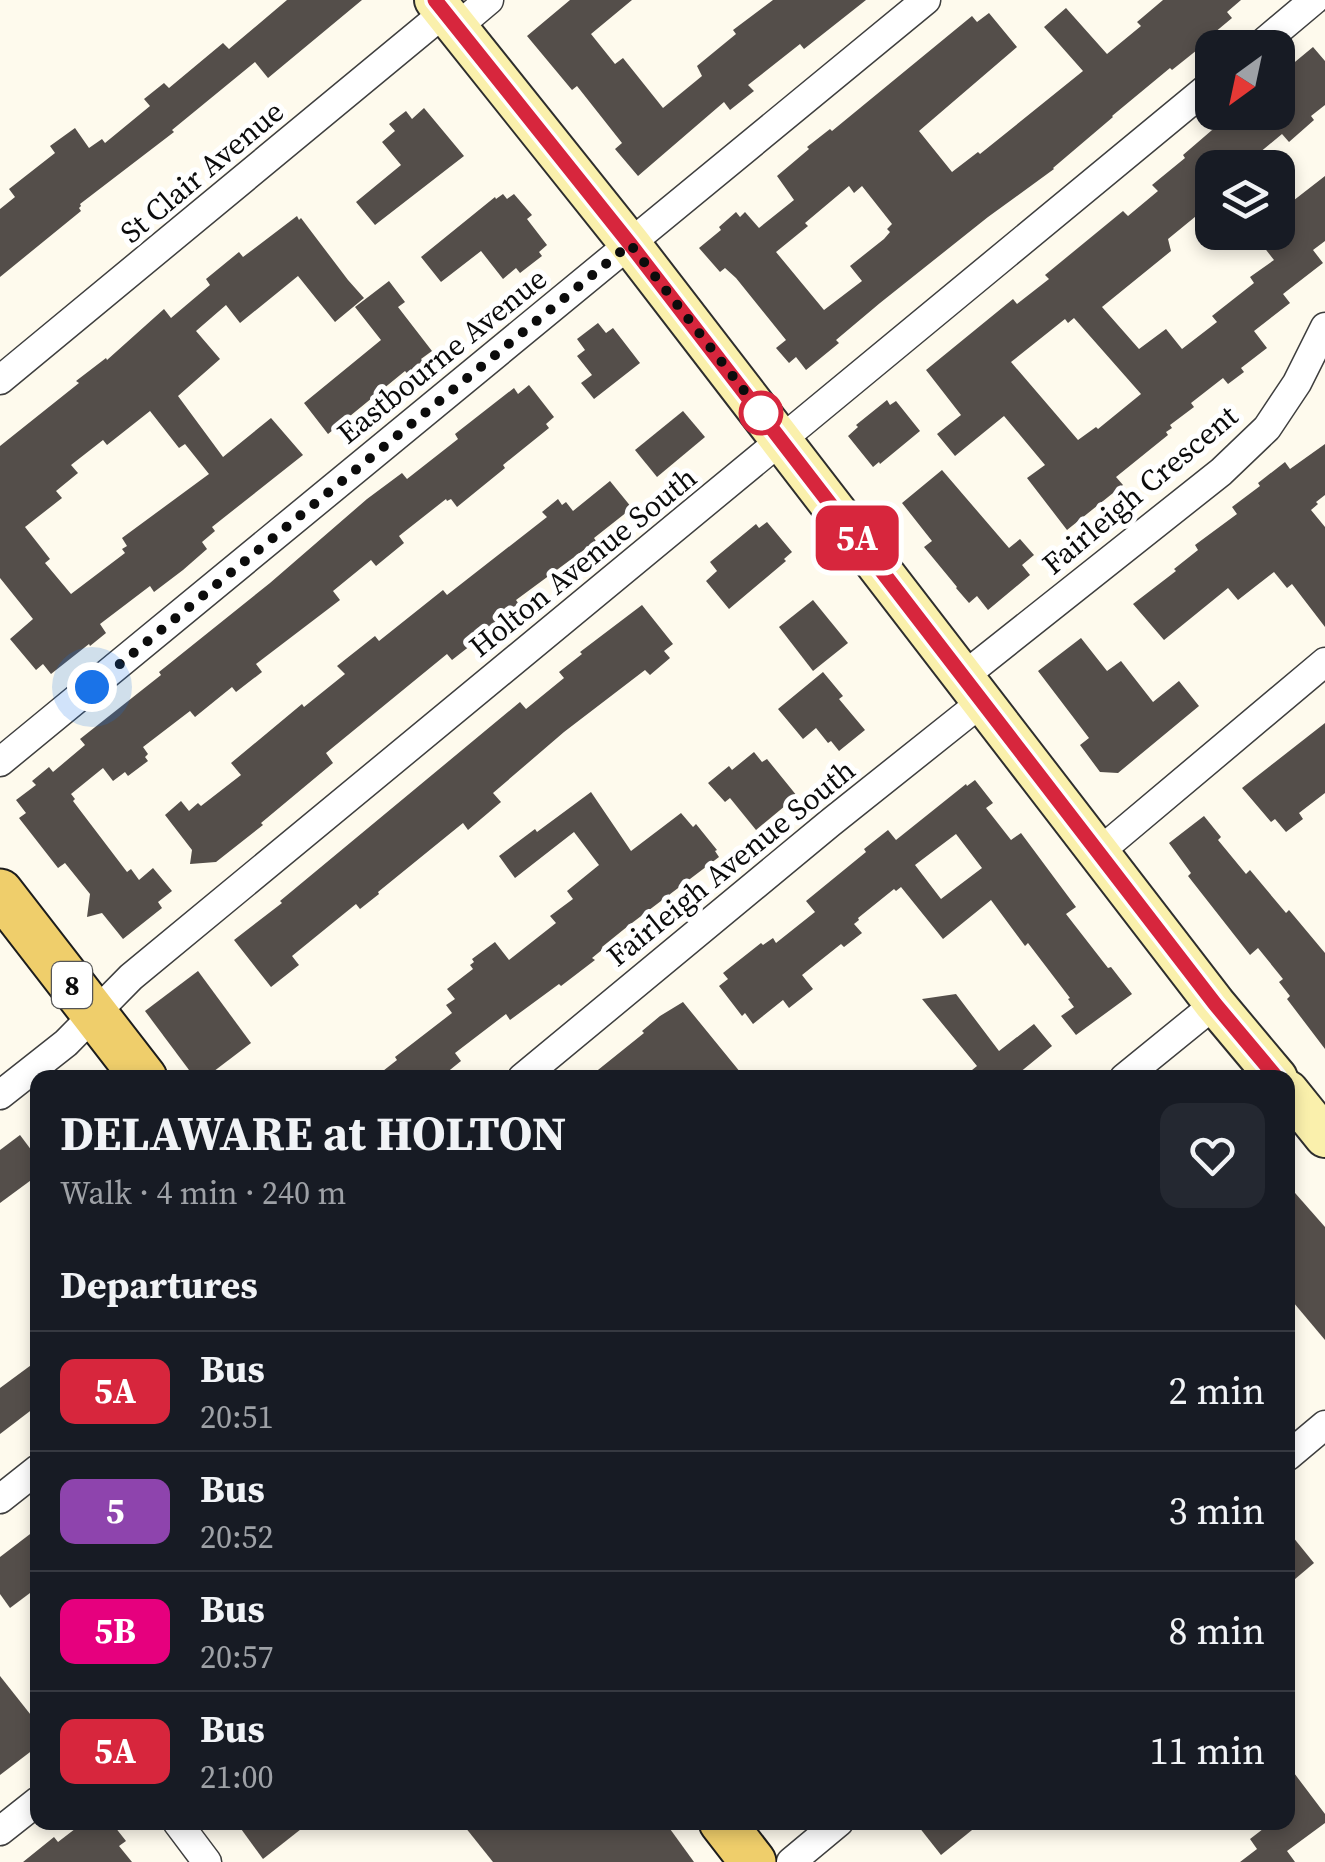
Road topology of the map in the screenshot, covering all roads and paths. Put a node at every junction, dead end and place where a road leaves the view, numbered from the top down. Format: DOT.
graph roads {
  1 [pos="489,0"];
  2 [pos="926,0"];
  3 [pos="1314,0"];
  4 [pos="445,13"];
  5 [pos="1278,30"];
  6 [pos="1195,98"];
  7 [pos="630,244"];
  8 [pos="1325,327"];
  9 [pos="0,380"];
  10 [pos="782,440"];
  11 [pos="1325,662"];
  12 [pos="973,688"];
  13 [pos="0,762"];
  14 [pos="1098,852"];
  15 [pos="0,892"];
  16 [pos="1215,1004"];
  17 [pos="94,1014"];
  18 [pos="32,1070"];
  19 [pos="138,1070"];
  20 [pos="532,1070"];
  21 [pos="1134,1070"];
  22 [pos="1269,1070"];
  23 [pos="30,1071"];
  24 [pos="0,1095"];
  25 [pos="1295,1097"];
  26 [pos="1321,1124"];
  27 [pos="1325,1425"];
  28 [pos="1295,1450"];
  29 [pos="30,1475"];
  30 [pos="0,1498"];
  31 [pos="30,1808"];
  32 [pos="183,1830"];
  33 [pos="728,1830"];
  34 [pos="829,1830"];
  35 [pos="0,1832"];
  36 [pos="206,1862"];
  37 [pos="753,1862"];
  38 [pos="790,1862"];
  1 -- 4 [label="street, St Clair Avenue"];
  2 -- 7 [label="street, Eastbourne Avenue"];
  3 -- 5 [label="street"];
  4 -- 7 [label="street"];
  4 -- 9 [label="street, St Clair Avenue"];
  6 -- 10 [label="street, Holton Avenue South"];
  7 -- 10 [label="street"];
  7 -- 13 [label="street, Eastbourne Avenue"];
  8 -- 12 [label="street, Fairleigh Crescent"];
  10 -- 12 [label="street"];
  10 -- 17 [label="street, Holton Avenue South"];
  11 -- 14 [label="street"];
  12 -- 14 [label="street"];
  12 -- 20 [label="street, Fairleigh Avenue South"];
  14 -- 16 [label="street"];
  15 -- 17 [label="main road, 8"];
  16 -- 21 [label="street"];
  16 -- 22 [label="street"];
  17 -- 18 [label="street, Holton Avenue South"];
  17 -- 19 [label="main road, 8"];
  23 -- 24 [label="street, Holton Avenue South"];
  25 -- 26 [label="street"];
  27 -- 28 [label="street"];
  29 -- 30 [label="street"];
  31 -- 35 [label="street"];
  32 -- 36 [label="street"];
  33 -- 37 [label="main road"];
  34 -- 38 [label="street"];
}
